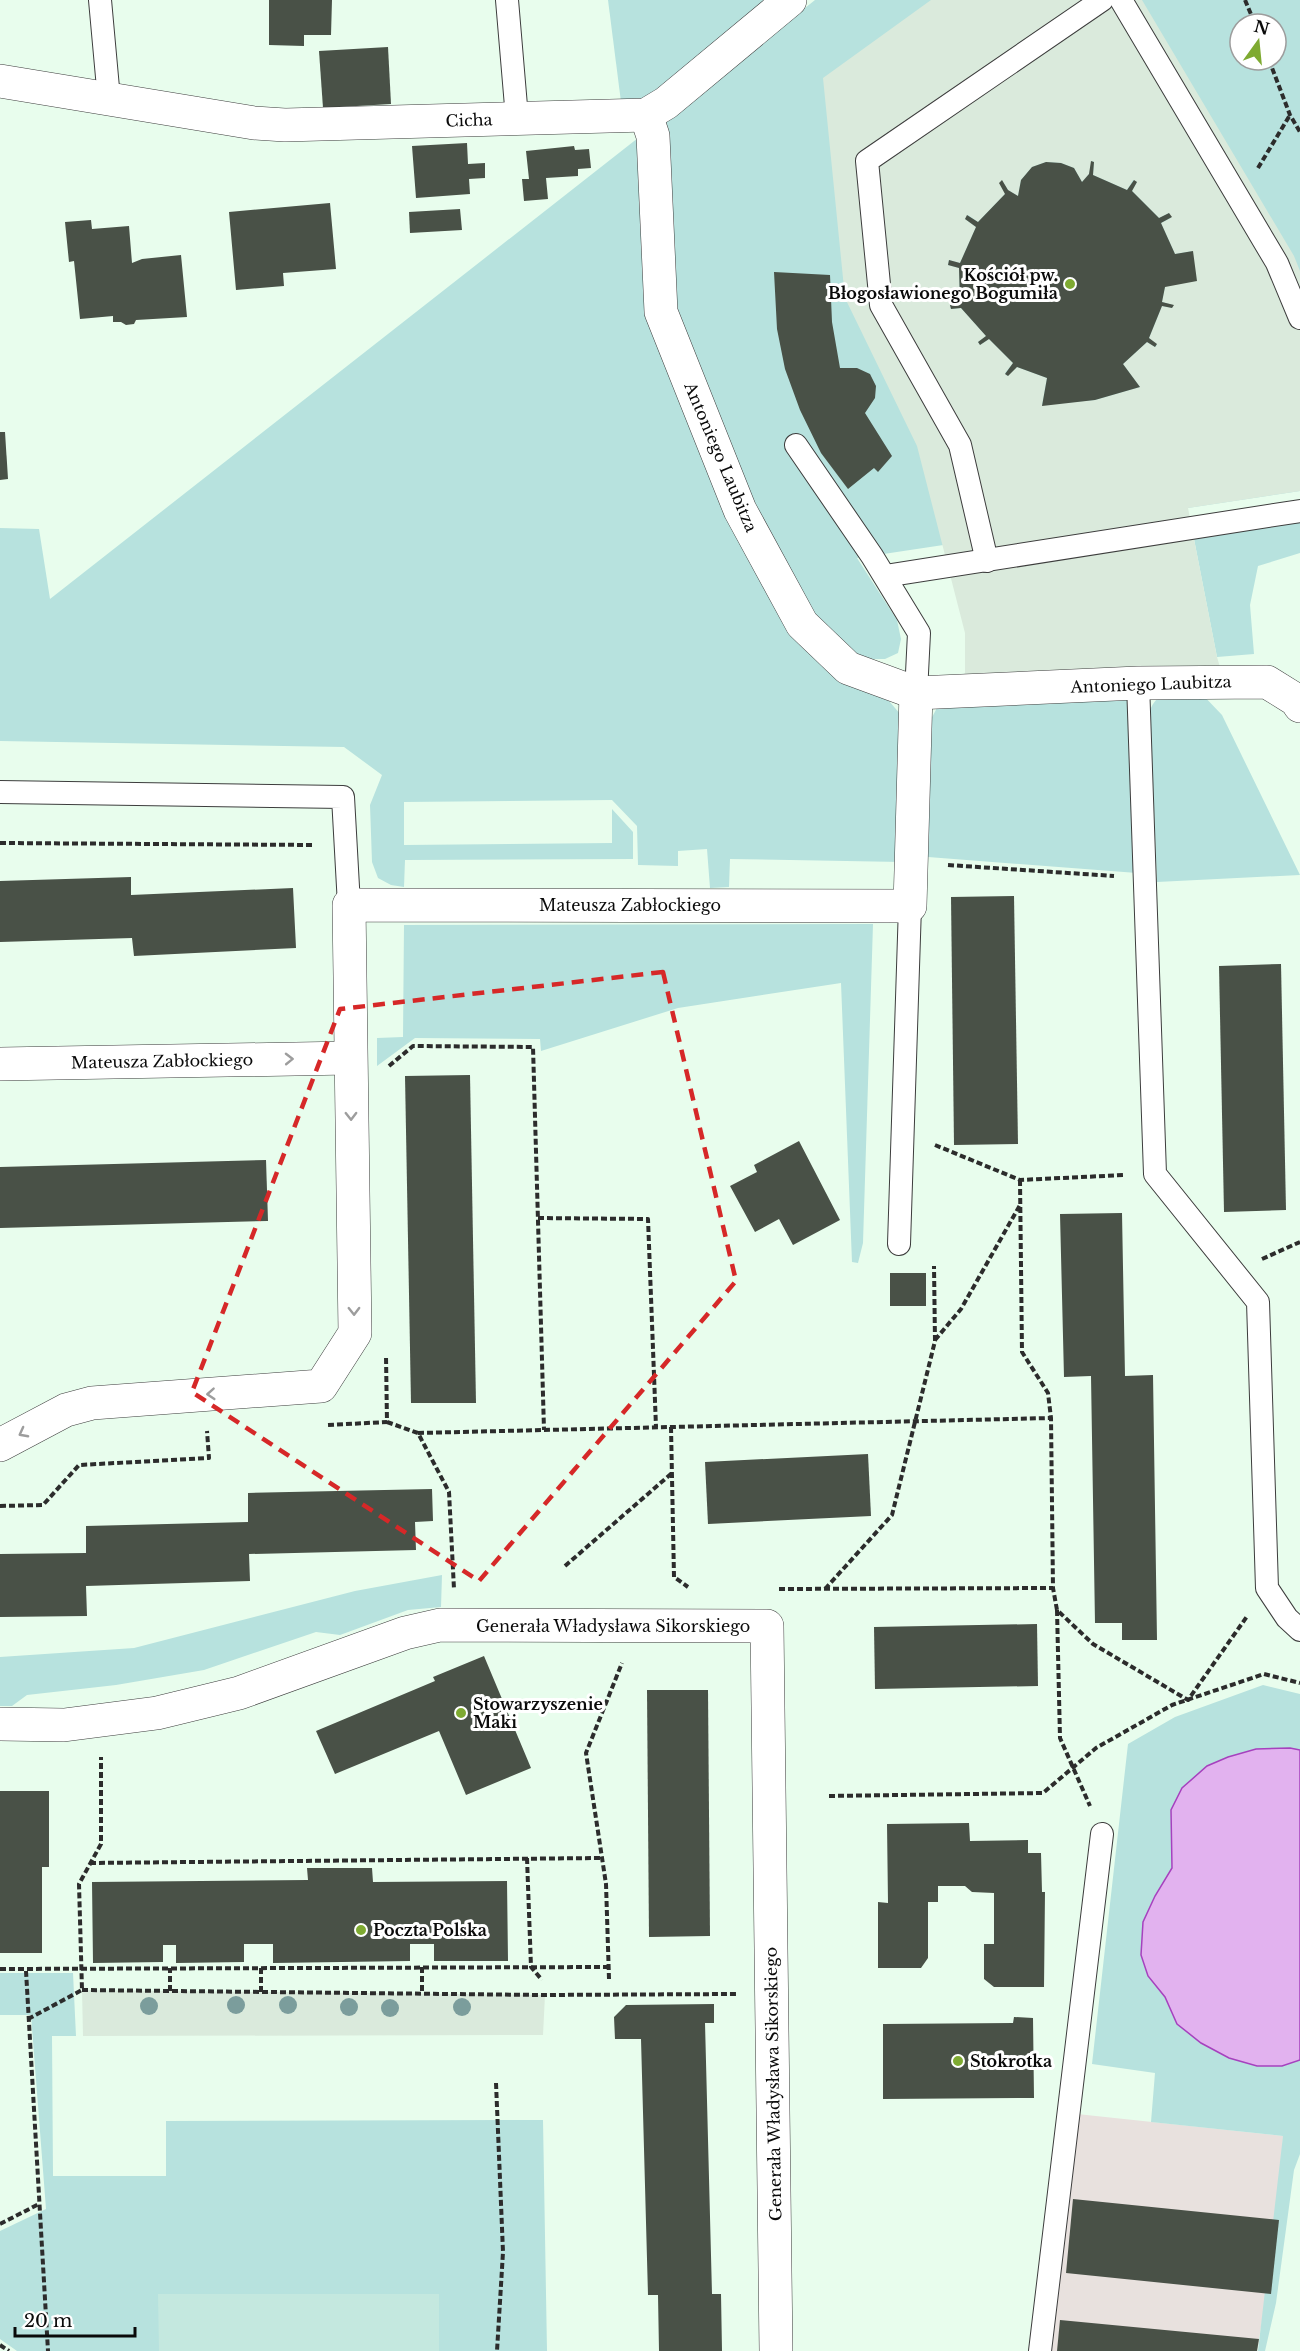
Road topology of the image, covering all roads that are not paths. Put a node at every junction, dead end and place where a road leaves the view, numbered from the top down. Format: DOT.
graph roads {
  1 [pos="100,0"];
  2 [pos="507,0"];
  3 [pos="790,0"];
  4 [pos="1102,0"];
  5 [pos="1121,0"];
  6 [pos="0,81"];
  7 [pos="109,99"];
  8 [pos="646,115"];
  9 [pos="517,118"];
  10 [pos="1300,318"];
  11 [pos="796,445"];
  12 [pos="1300,511"];
  13 [pos="987,561"];
  14 [pos="885,576"];
  15 [pos="1138,683"];
  16 [pos="916,693"];
  17 [pos="1299,700"];
  18 [pos="0,792"];
  19 [pos="349,905"];
  20 [pos="910,906"];
  21 [pos="350,1058"];
  22 [pos="0,1064"];
  23 [pos="899,1244"];
  24 [pos="0,1445"];
  25 [pos="1300,1630"];
  26 [pos="0,1724"];
  27 [pos="1102,1834"];
  28 [pos="776,2351"];
  29 [pos="1040,2351"];
  1 -- 7 [label="lane"];
  2 -- 9 [label="lane"];
  3 -- 8 [label="street"];
  4 -- 13 [label="lane"];
  5 -- 10 [label="lane"];
  6 -- 7 [label="street, Cicha"];
  7 -- 9 [label="street, Cicha"];
  8 -- 9 [label="street, Cicha"];
  8 -- 16 [label="street, Antoniego Laubitza"];
  11 -- 14 [label="lane"];
  12 -- 13 [label="lane"];
  13 -- 14 [label="lane"];
  14 -- 16 [label="lane"];
  15 -- 16 [label="street, Antoniego Laubitza"];
  15 -- 17 [label="street, Antoniego Laubitza"];
  15 -- 25 [label="lane"];
  16 -- 20 [label="street"];
  18 -- 19 [label="lane"];
  19 -- 20 [label="street, Mateusza Zabłockiego"];
  19 -- 21 [label="street"];
  20 -- 23 [label="lane"];
  22 -- 21 [label="street, Mateusza Zabłockiego, one-way"];
  21 -- 24 [label="street, one-way"];
  26 -- 28 [label="street, Generała Władysława Sikorskiego"];
  27 -- 29 [label="lane"];
}
